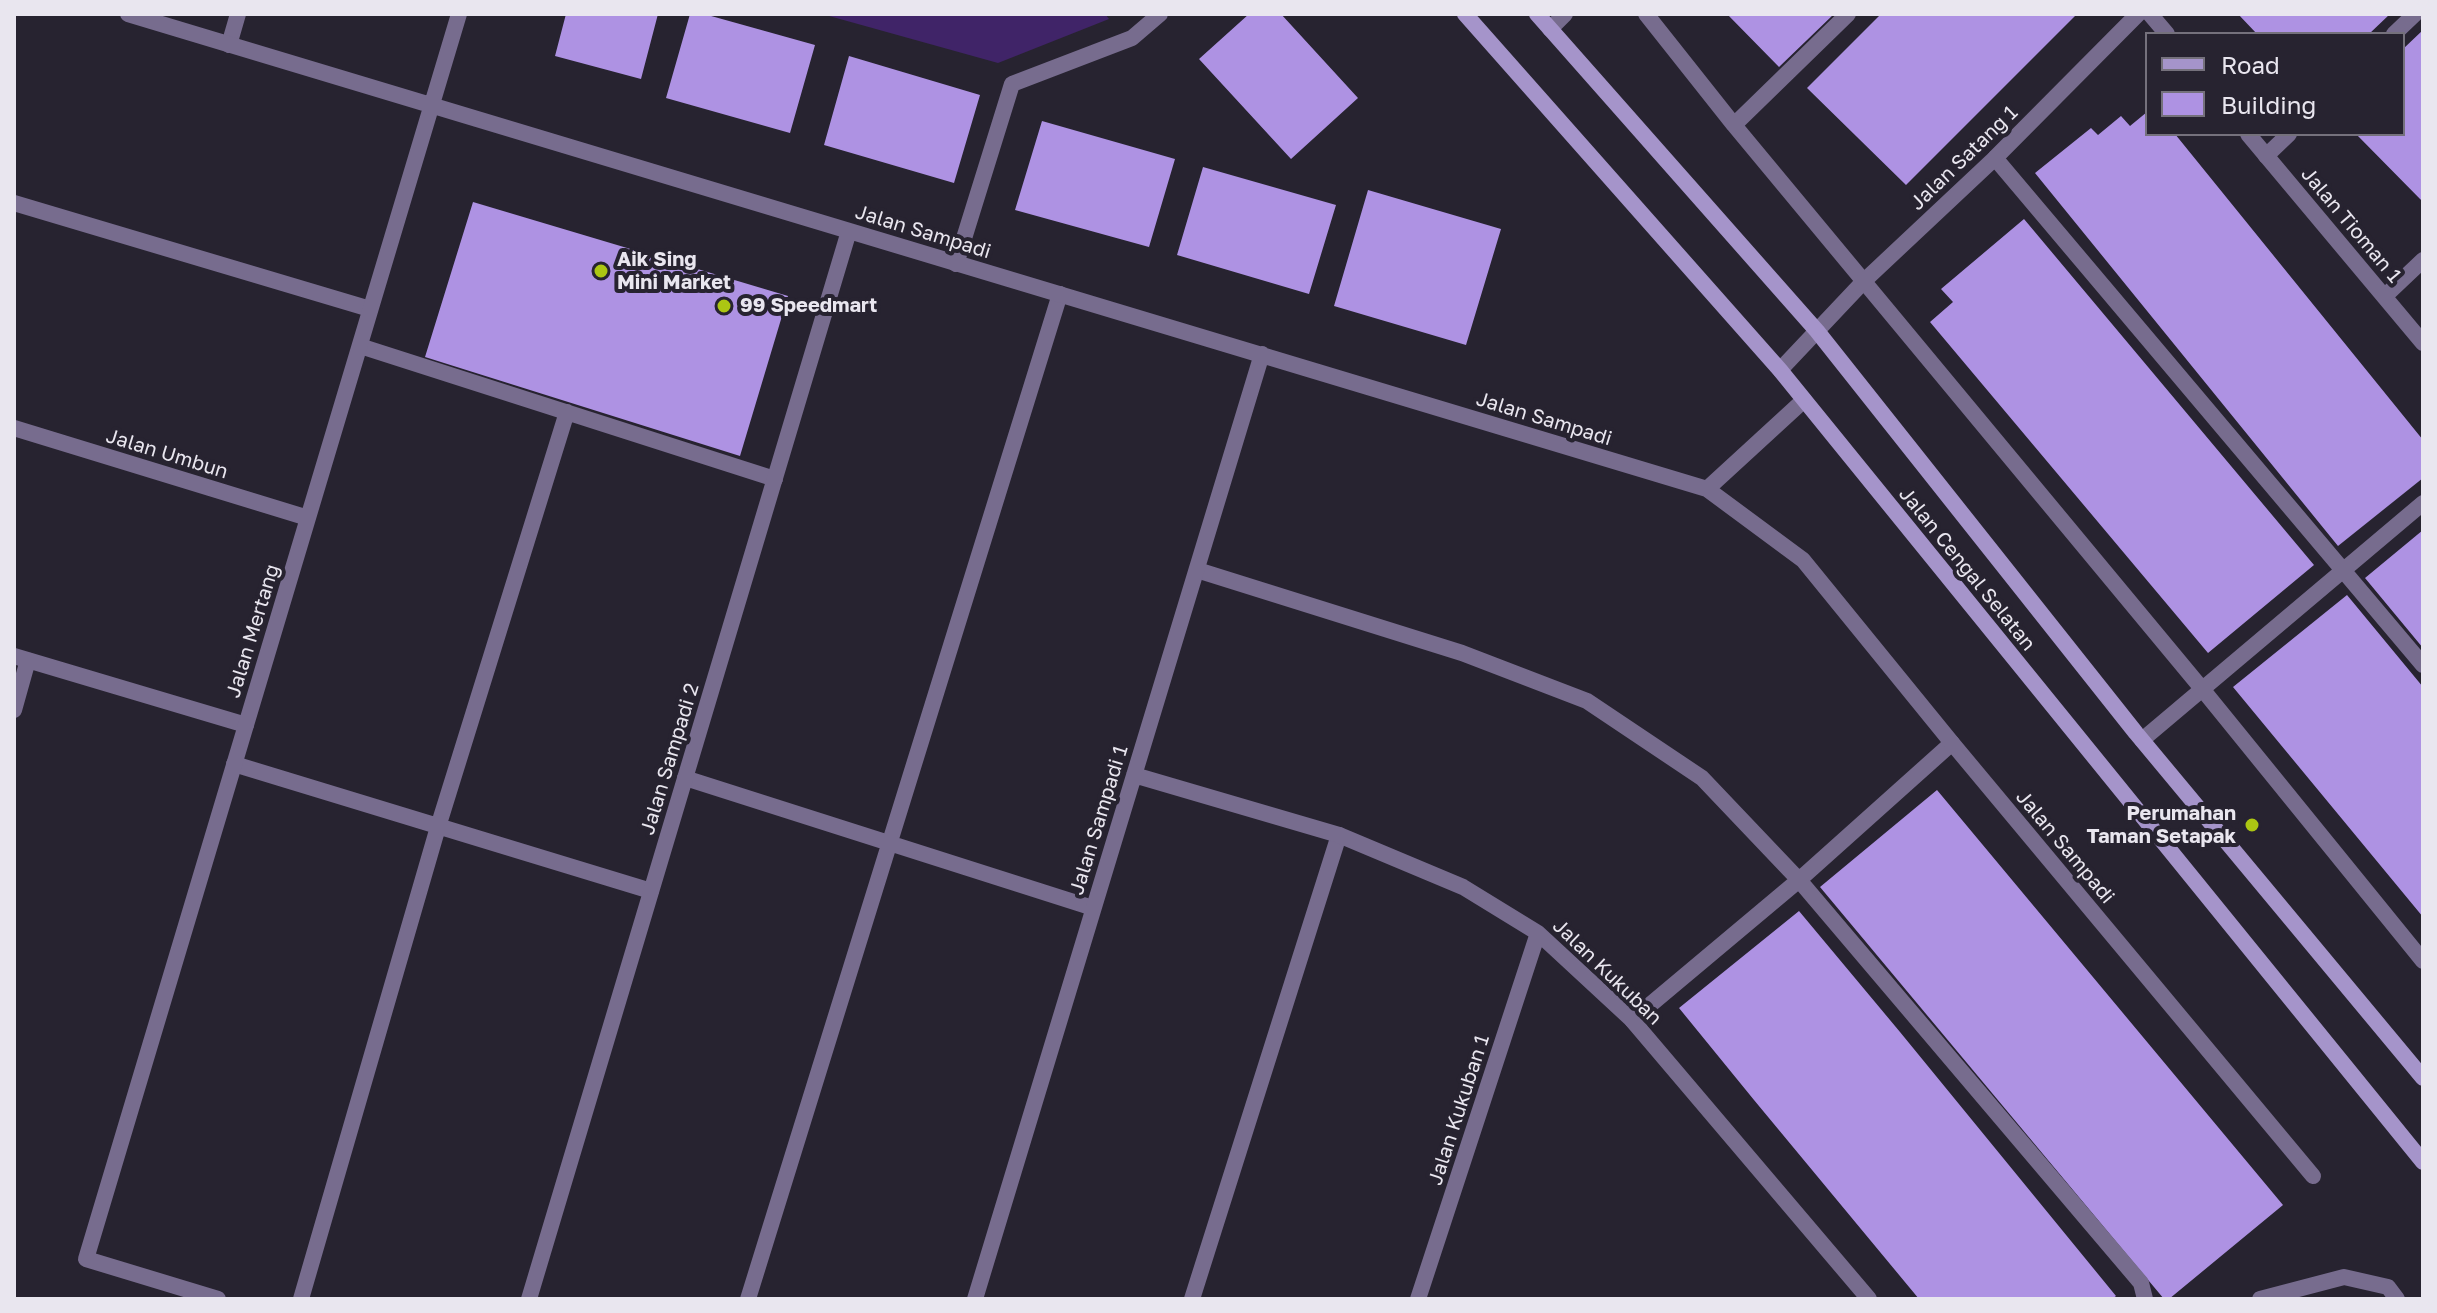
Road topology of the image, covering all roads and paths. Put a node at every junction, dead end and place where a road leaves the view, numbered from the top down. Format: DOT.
graph roads {
  1 [pos="128,14"];
  2 [pos="238,14"];
  3 [pos="459,14"];
  4 [pos="1160,14"];
  5 [pos="1465,14"];
  6 [pos="1537,14"];
  7 [pos="1565,14"];
  8 [pos="1646,14"];
  9 [pos="1848,14"];
  10 [pos="2138,14"];
  11 [pos="2150,14"];
  12 [pos="2415,14"];
  13 [pos="1550,29"];
  14 [pos="2165,32"];
  15 [pos="2396,32"];
  16 [pos="229,45"];
  17 [pos="432,104"];
  18 [pos="1734,125"];
  19 [pos="2250,136"];
  20 [pos="2287,136"];
  21 [pos="2266,156"];
  22 [pos="1995,158"];
  23 [pos="14,203"];
  24 [pos="849,231"];
  25 [pos="2423,260"];
  26 [pos="956,264"];
  27 [pos="1864,281"];
  28 [pos="1060,294"];
  29 [pos="2385,296"];
  30 [pos="370,309"];
  31 [pos="1817,331"];
  32 [pos="2423,343"];
  33 [pos="360,346"];
  34 [pos="1262,354"];
  35 [pos="1780,370"];
  36 [pos="1804,400"];
  37 [pos="567,412"];
  38 [pos="14,428"];
  39 [pos="775,479"];
  40 [pos="1707,489"];
  41 [pos="2423,503"];
  42 [pos="308,518"];
  43 [pos="1197,570"];
  44 [pos="2342,570"];
  45 [pos="21,658"];
  46 [pos="2423,665"];
  47 [pos="2203,690"];
  48 [pos="14,710"];
  49 [pos="246,725"];
  50 [pos="2142,740"];
  51 [pos="1952,743"];
  52 [pos="234,764"];
  53 [pos="1134,775"];
  54 [pos="685,778"];
  55 [pos="438,827"];
  56 [pos="1339,835"];
  57 [pos="890,843"];
  58 [pos="1799,880"];
  59 [pos="651,891"];
  60 [pos="1093,908"];
  61 [pos="1538,933"];
  62 [pos="2423,961"];
  63 [pos="1632,1020"];
  64 [pos="2423,1078"];
  65 [pos="2423,1162"];
  66 [pos="2313,1176"];
  67 [pos="218,1299"];
  68 [pos="301,1299"];
  69 [pos="529,1299"];
  70 [pos="748,1299"];
  71 [pos="975,1299"];
  72 [pos="1192,1299"];
  73 [pos="1418,1299"];
  74 [pos="1869,1299"];
  75 [pos="2145,1299"];
  76 [pos="2260,1299"];
  77 [pos="2397,1299"];
  1 -- 16 [label="street, Jalan Sampadi"];
  2 -- 16 [label="street"];
  3 -- 17 [label="street, Jalan Mertang"];
  4 -- 26 [label="street"];
  5 -- 35 [label="street, Jalan Cengal Selatan"];
  6 -- 13 [label="street, Jalan Cengal Selatan"];
  7 -- 13 [label="street"];
  8 -- 18 [label="street"];
  9 -- 18 [label="street"];
  10 -- 22 [label="street, Jalan Satang 1"];
  11 -- 14 [label="street"];
  12 -- 15 [label="street"];
  13 -- 31 [label="street, Jalan Cengal Selatan"];
  16 -- 17 [label="street, Jalan Sampadi"];
  17 -- 24 [label="street, Jalan Sampadi"];
  17 -- 30 [label="street, Jalan Mertang"];
  18 -- 27 [label="street"];
  19 -- 21 [label="street, Jalan Tioman 1"];
  20 -- 21 [label="street"];
  21 -- 29 [label="street, Jalan Tioman 1"];
  22 -- 27 [label="street, Jalan Satang 1"];
  22 -- 44 [label="street"];
  23 -- 30 [label="street"];
  24 -- 26 [label="street, Jalan Sampadi"];
  24 -- 39 [label="street, Jalan Sampadi 2"];
  25 -- 29 [label="street"];
  26 -- 28 [label="street, Jalan Sampadi"];
  27 -- 31 [label="street, Jalan Satang 1"];
  27 -- 47 [label="street"];
  28 -- 34 [label="street, Jalan Sampadi"];
  28 -- 57 [label="street"];
  29 -- 32 [label="street, Jalan Tioman 1"];
  30 -- 33 [label="street, Jalan Mertang"];
  31 -- 35 [label="street, Jalan Satang 1"];
  31 -- 50 [label="street, Jalan Cengal Selatan"];
  33 -- 37 [label="street"];
  33 -- 42 [label="street, Jalan Mertang"];
  34 -- 40 [label="street, Jalan Sampadi"];
  34 -- 43 [label="street, Jalan Sampadi 1"];
  35 -- 36 [label="street, Jalan Cengal Selatan"];
  36 -- 40 [label="street"];
  36 -- 65 [label="street, Jalan Cengal Selatan"];
  37 -- 39 [label="street"];
  37 -- 55 [label="street"];
  38 -- 42 [label="street, Jalan Umbun"];
  39 -- 54 [label="street, Jalan Sampadi 2"];
  40 -- 51 [label="street, Jalan Sampadi"];
  41 -- 44 [label="street"];
  42 -- 49 [label="street, Jalan Mertang"];
  43 -- 53 [label="street, Jalan Sampadi 1"];
  43 -- 58 [label="street"];
  44 -- 46 [label="street"];
  44 -- 47 [label="street"];
  45 -- 48 [label="street"];
  45 -- 49 [label="street"];
  47 -- 50 [label="street"];
  47 -- 62 [label="street"];
  49 -- 52 [label="street, Jalan Mertang"];
  50 -- 64 [label="street, Jalan Cengal Selatan"];
  51 -- 58 [label="street"];
  51 -- 66 [label="street, Jalan Sampadi"];
  52 -- 55 [label="street"];
  52 -- 67 [label="street, Jalan Mertang"];
  53 -- 56 [label="street, Jalan Kukuban"];
  53 -- 60 [label="street, Jalan Sampadi 1"];
  54 -- 57 [label="street"];
  54 -- 59 [label="street, Jalan Sampadi 2"];
  55 -- 59 [label="street"];
  55 -- 68 [label="street"];
  56 -- 61 [label="street, Jalan Kukuban"];
  56 -- 72 [label="street"];
  57 -- 60 [label="street"];
  57 -- 70 [label="street"];
  58 -- 63 [label="street"];
  58 -- 75 [label="street"];
  59 -- 69 [label="street, Jalan Sampadi 2"];
  60 -- 71 [label="street, Jalan Sampadi 1"];
  61 -- 63 [label="street, Jalan Kukuban"];
  61 -- 73 [label="street, Jalan Kukuban 1"];
  63 -- 74 [label="street, Jalan Kukuban"];
  76 -- 77 [label="street"];
}
